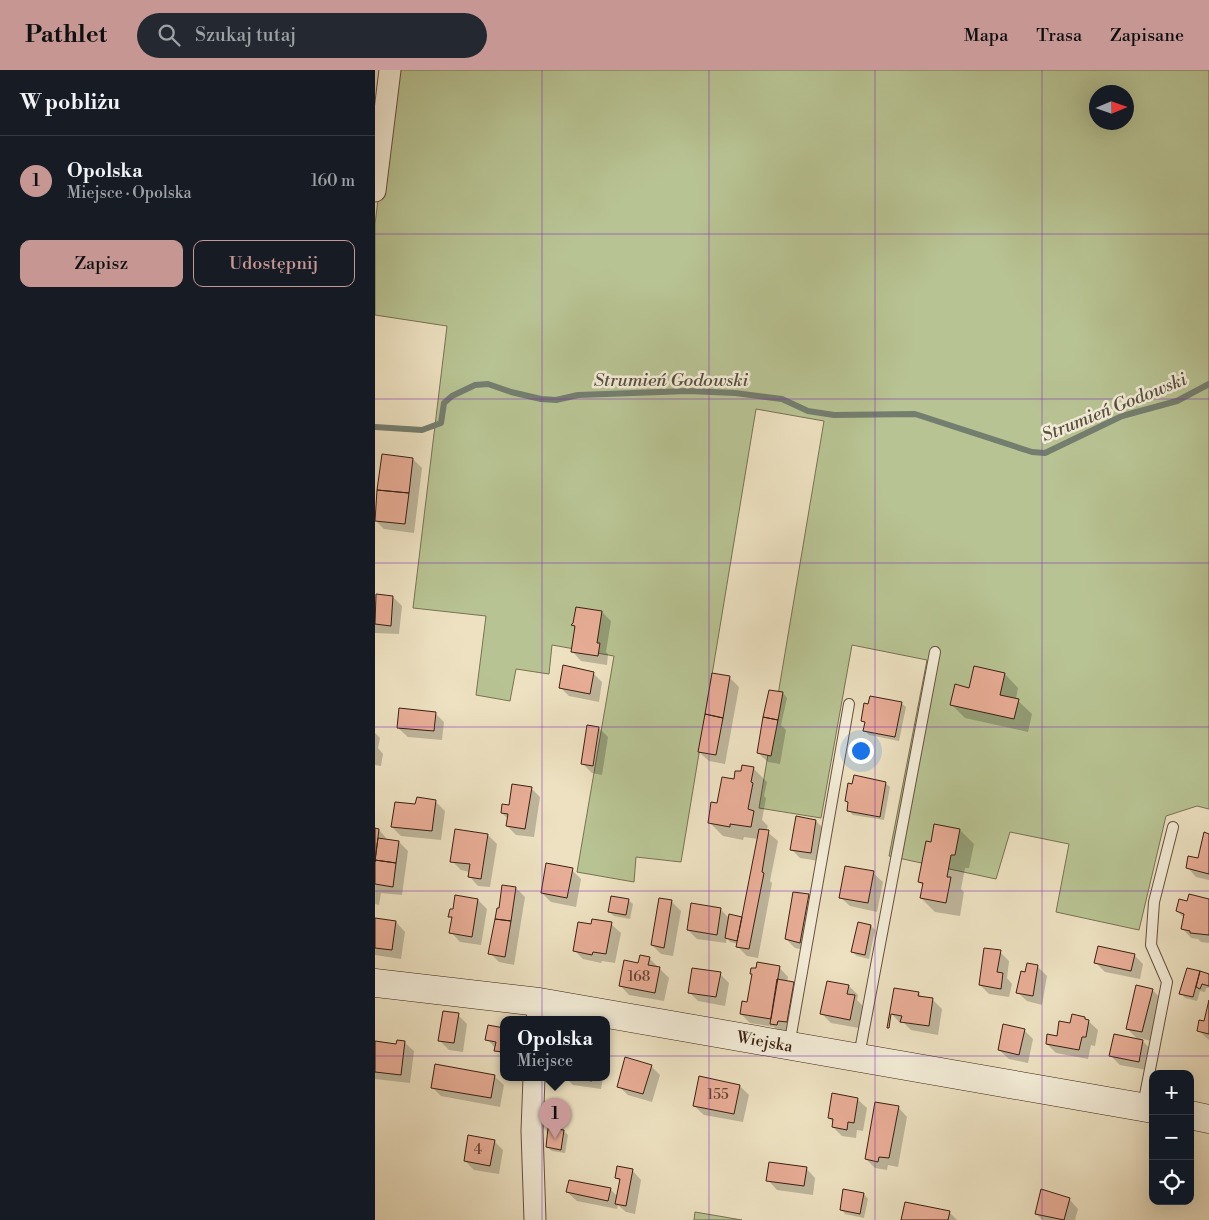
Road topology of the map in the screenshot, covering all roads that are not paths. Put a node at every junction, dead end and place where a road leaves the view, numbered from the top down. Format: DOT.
graph roads {
  1 [pos="390,70"];
  2 [pos="375,191"];
  3 [pos="935,652"];
  4 [pos="849,704"];
  5 [pos="1173,827"];
  6 [pos="375,983"];
  7 [pos="538,1011"];
  8 [pos="574,1016"];
  9 [pos="610,1021"];
  10 [pos="789,1046"];
  11 [pos="860,1058"];
  12 [pos="534,1081"];
  13 [pos="1147,1108"];
  14 [pos="1194,1116"];
  15 [pos="1209,1119"];
  16 [pos="535,1220"];
  1 -- 2 [label="street"];
  3 -- 11 [label="lane"];
  4 -- 10 [label="lane"];
  5 -- 13 [label="lane"];
  6 -- 7 [label="street, Wiejska"];
  7 -- 8 [label="street, Wiejska"];
  9 -- 10 [label="street, Wiejska"];
  10 -- 11 [label="street, Wiejska"];
  11 -- 13 [label="street, Wiejska"];
  12 -- 16 [label="street"];
  14 -- 15 [label="street"];
}
